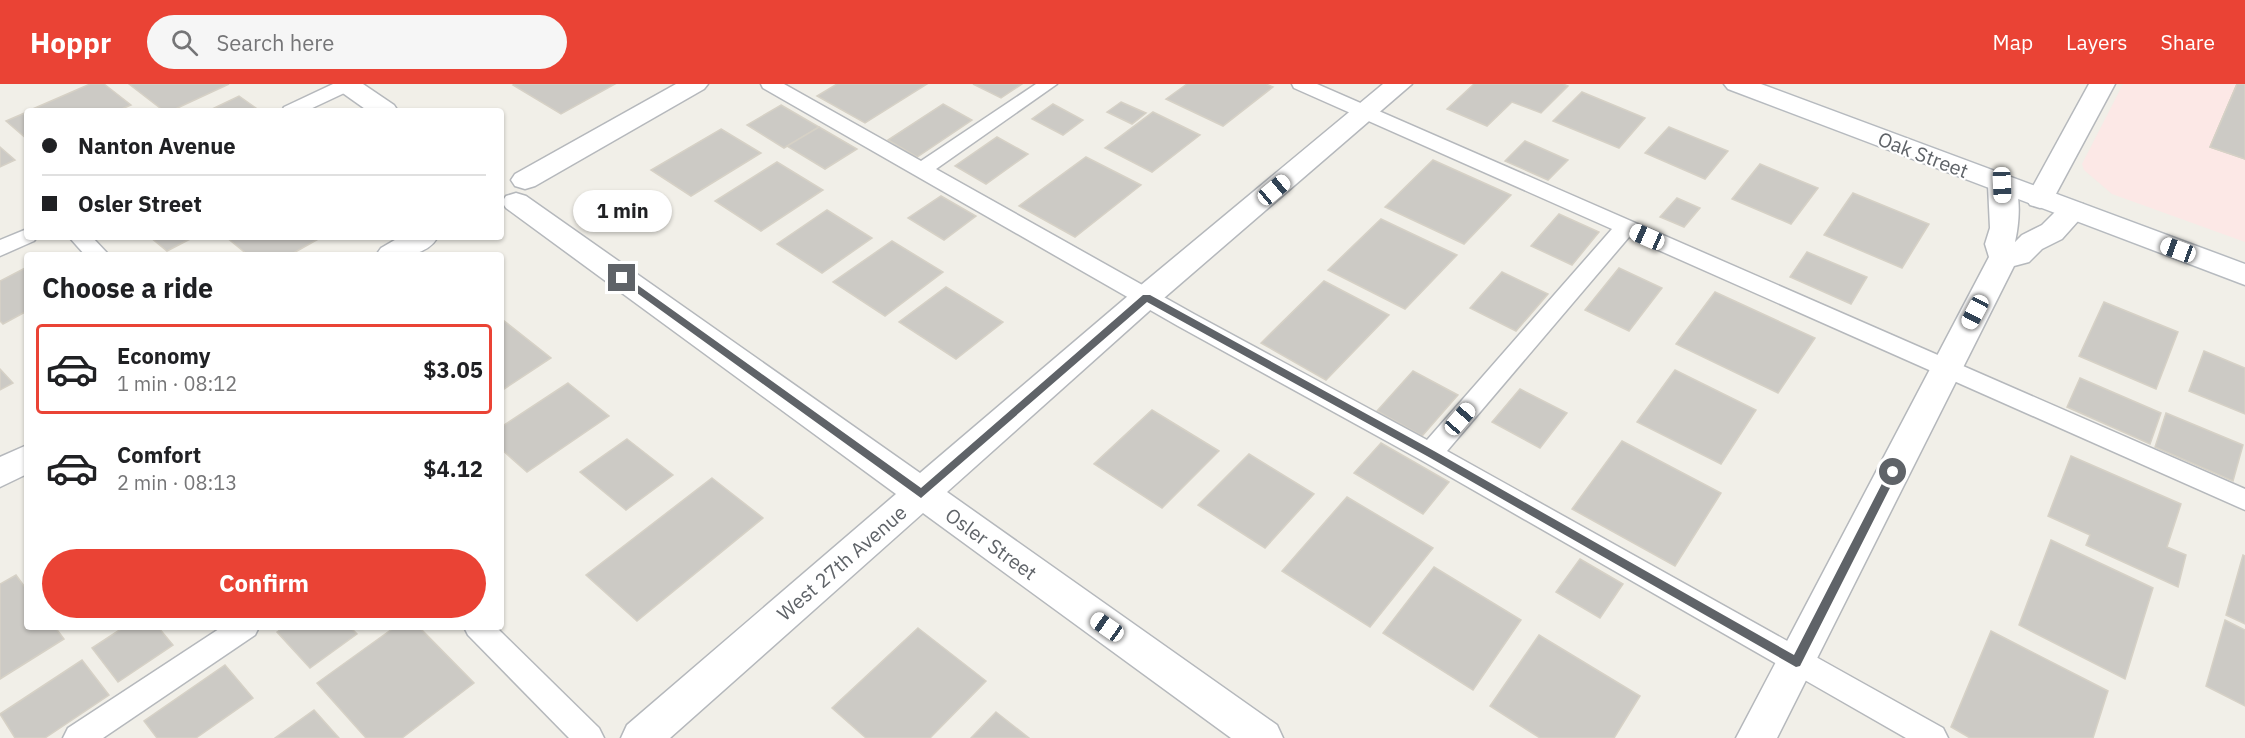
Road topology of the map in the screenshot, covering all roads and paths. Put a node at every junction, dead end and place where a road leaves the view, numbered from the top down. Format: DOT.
graph roads {
  1 [pos="347,84"];
  2 [pos="694,84"];
  3 [pos="770,84"];
  4 [pos="1048,84"];
  5 [pos="1301,84"];
  6 [pos="1399,84"];
  7 [pos="1737,84"];
  8 [pos="2102,84"];
  9 [pos="297,108"];
  10 [pos="381,108"];
  11 [pos="1365,113"];
  12 [pos="921,170"];
  13 [pos="2002,185"];
  14 [pos="511,192"];
  15 [pos="2040,199"];
  16 [pos="2073,211"];
  17 [pos="1626,228"];
  18 [pos="24,237"];
  19 [pos="83,240"];
  20 [pos="418,240"];
  21 [pos="0,249"];
  22 [pos="95,252"];
  23 [pos="397,252"];
  24 [pos="2004,258"];
  25 [pos="2245,275"];
  26 [pos="1146,297"];
  27 [pos="1947,367"];
  28 [pos="1430,453"];
  29 [pos="24,460"];
  30 [pos="0,473"];
  31 [pos="921,494"];
  32 [pos="2245,500"];
  33 [pos="240,630"];
  34 [pos="481,630"];
  35 [pos="1796,662"];
  36 [pos="78,738"];
  37 [pos="589,738"];
  38 [pos="641,738"];
  39 [pos="1263,738"];
  40 [pos="1756,738"];
  41 [pos="1933,738"];
  1 -- 9 [label="lane"];
  1 -- 10 [label="street"];
  2 -- 14 [label="street"];
  3 -- 12 [label="lane"];
  4 -- 12 [label="lane"];
  5 -- 11 [label="lane"];
  6 -- 11 [label="street, West 27th Avenue"];
  7 -- 13 [label="street, Oak Street"];
  8 -- 15 [label="street"];
  11 -- 17 [label="lane"];
  11 -- 26 [label="street, West 27th Avenue"];
  12 -- 26 [label="lane"];
  13 -- 15 [label="street, Oak Street"];
  13 -- 24 [label="street"];
  14 -- 31 [label="street, Osler Street"];
  15 -- 16 [label="street, Oak Street"];
  16 -- 24 [label="street"];
  16 -- 25 [label="street, Oak Street"];
  17 -- 27 [label="lane"];
  17 -- 28 [label="lane"];
  18 -- 21 [label="lane"];
  19 -- 22 [label="lane"];
  20 -- 23 [label="street"];
  24 -- 27 [label="street"];
  26 -- 28 [label="lane"];
  26 -- 31 [label="street, West 27th Avenue"];
  27 -- 32 [label="lane"];
  27 -- 35 [label="street"];
  28 -- 35 [label="lane"];
  29 -- 30 [label="street"];
  31 -- 38 [label="street, West 27th Avenue"];
  31 -- 39 [label="street, Osler Street"];
  33 -- 36 [label="lane"];
  34 -- 37 [label="lane"];
  35 -- 40 [label="street"];
  35 -- 41 [label="lane"];
}
